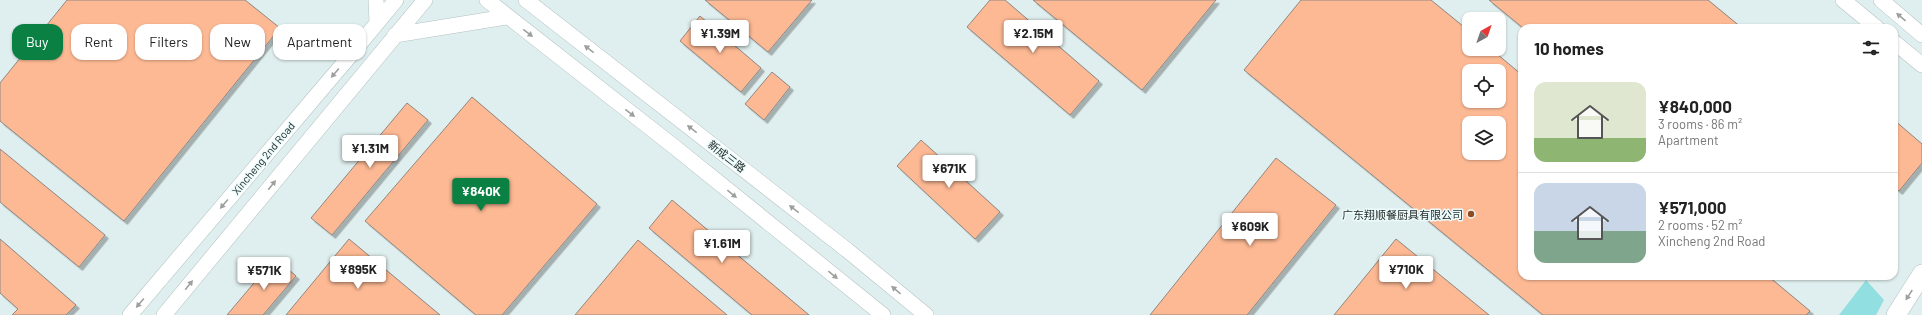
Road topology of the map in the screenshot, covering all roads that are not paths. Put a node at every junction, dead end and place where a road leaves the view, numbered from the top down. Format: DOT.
graph roads {
  1 [pos="376,0"];
  2 [pos="396,0"];
  3 [pos="425,0"];
  4 [pos="486,0"];
  5 [pos="527,0"];
  6 [pos="1843,0"];
  7 [pos="1881,0"];
  8 [pos="506,17"];
  9 [pos="377,22"];
  10 [pos="1872,24"];
  11 [pos="1920,31"];
  12 [pos="395,35"];
  13 [pos="1898,45"];
  14 [pos="1922,65"];
  15 [pos="1922,274"];
  16 [pos="130,315"];
  17 [pos="164,315"];
  18 [pos="883,315"];
  19 [pos="926,315"];
  20 [pos="1896,315"];
  1 -- 9 [label="street"];
  2 -- 9 [label="street, Xincheng 2nd Road"];
  3 -- 12 [label="street"];
  4 -- 8 [label="street"];
  19 -- 5 [label="street, 新成三路, one-way"];
  6 -- 10 [label="street"];
  11 -- 7 [label="street, one-way"];
  8 -- 12 [label="street"];
  8 -- 18 [label="street, one-way"];
  9 -- 16 [label="street, Xincheng 2nd Road, one-way"];
  17 -- 12 [label="street, one-way"];
  13 -- 14 [label="street"];
  15 -- 20 [label="main road, one-way"];
}
